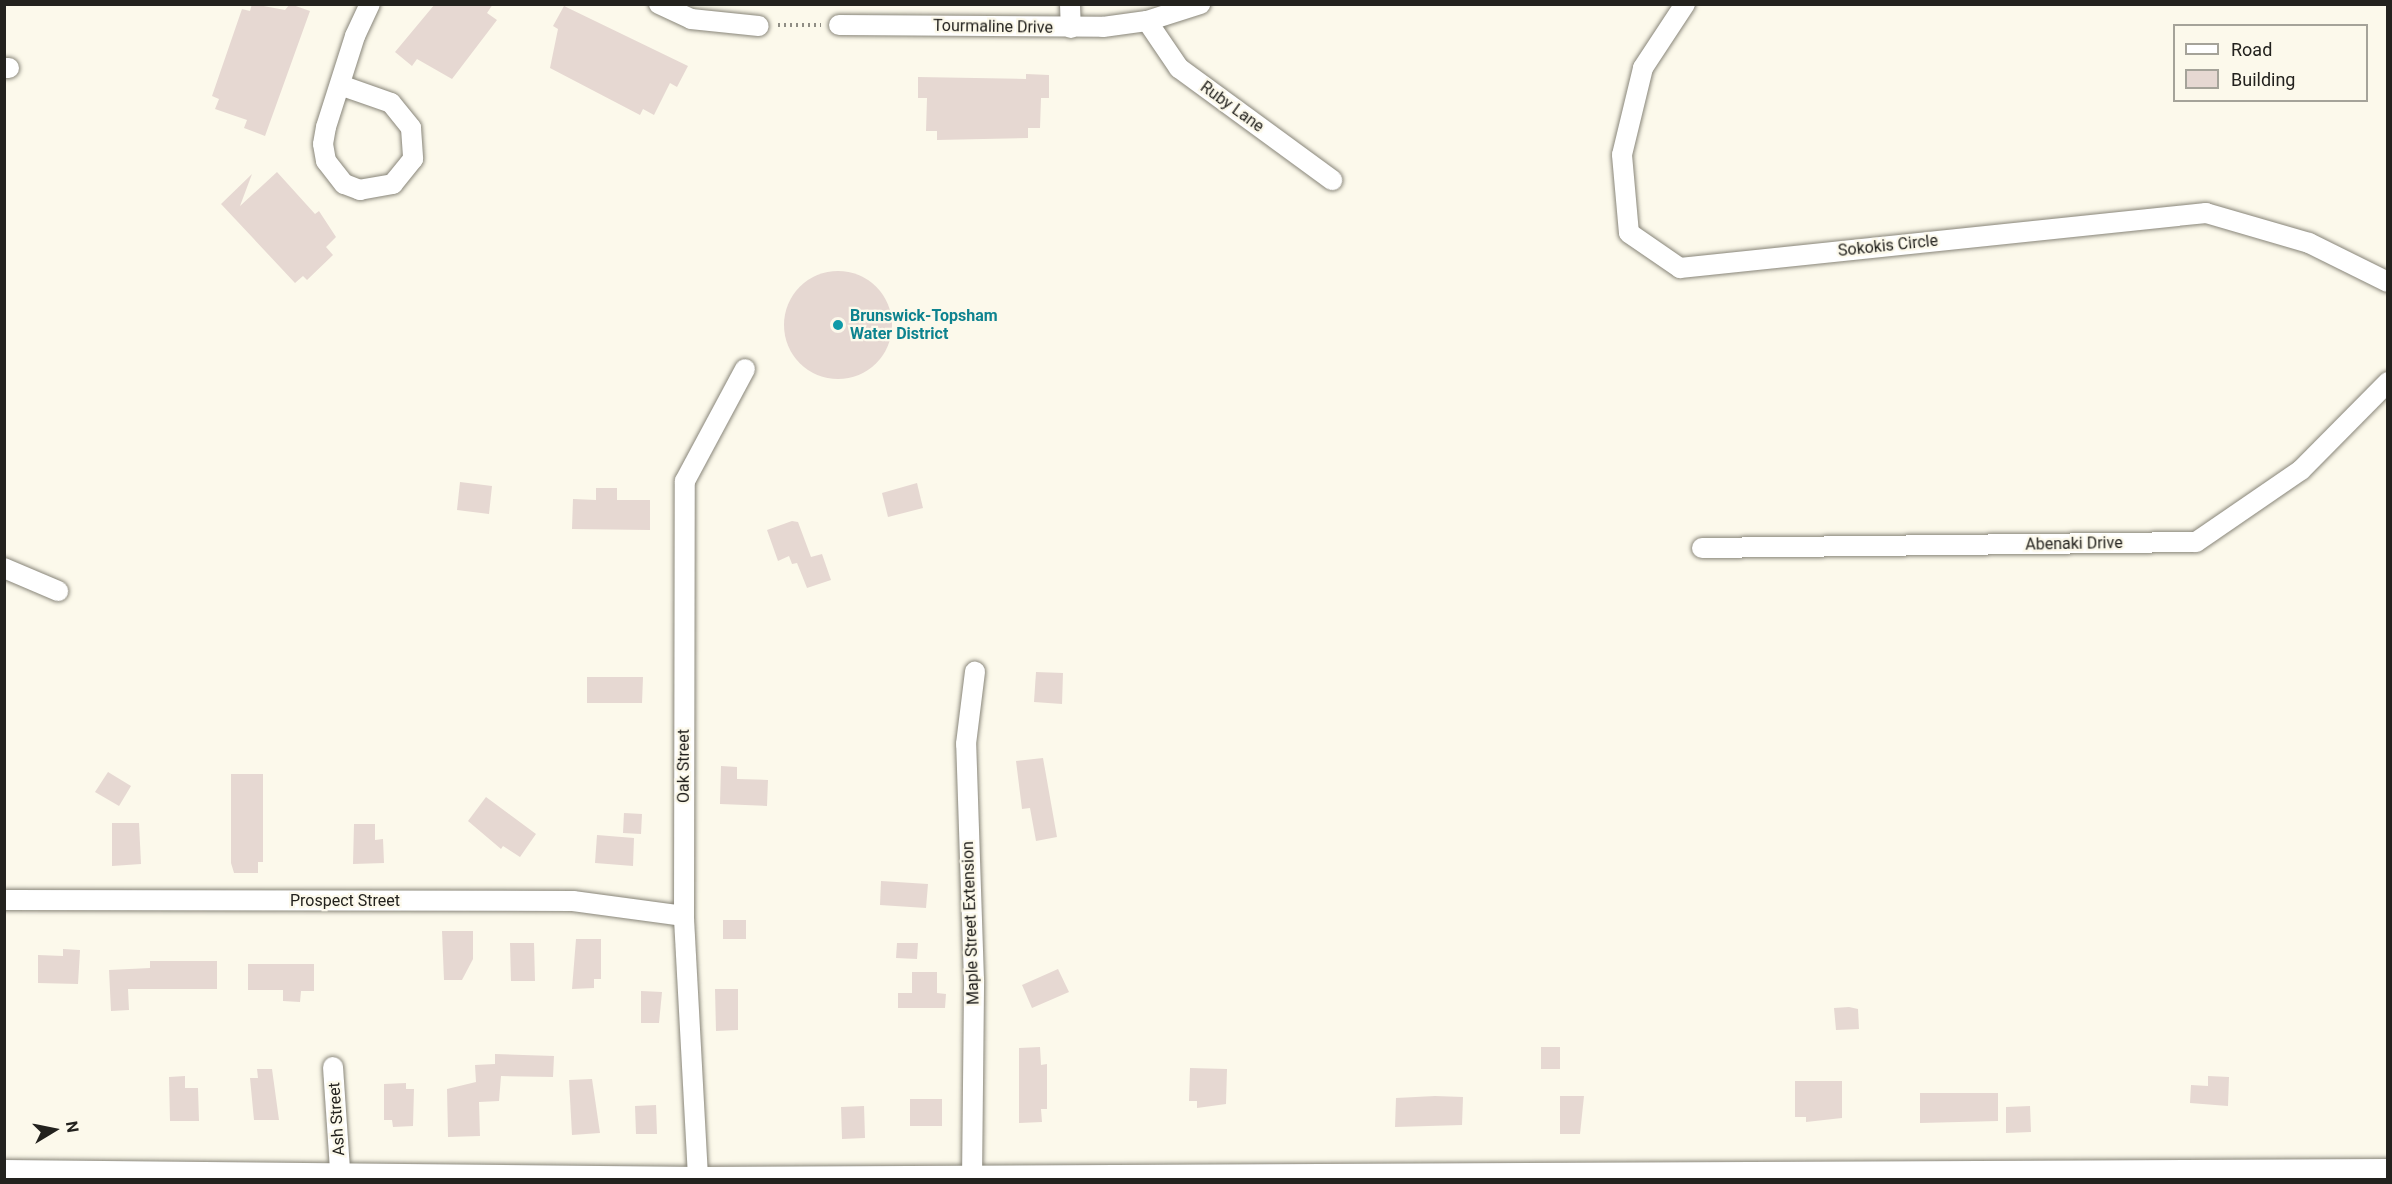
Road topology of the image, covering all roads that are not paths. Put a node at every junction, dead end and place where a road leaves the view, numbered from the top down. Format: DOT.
graph roads {
  1 [pos="370,4"];
  2 [pos="659,4"];
  3 [pos="1070,4"];
  4 [pos="1200,4"];
  5 [pos="1685,4"];
  6 [pos="1147,21"];
  7 [pos="839,25"];
  8 [pos="759,26"];
  9 [pos="1071,28"];
  10 [pos="340,85"];
  11 [pos="1332,180"];
  12 [pos="2388,282"];
  13 [pos="745,369"];
  14 [pos="2388,382"];
  15 [pos="1702,548"];
  16 [pos="4,568"];
  17 [pos="58,591"];
  18 [pos="975,672"];
  19 [pos="4,900"];
  20 [pos="684,916"];
  21 [pos="333,1067"];
  22 [pos="2388,1169"];
  23 [pos="4,1170"];
  24 [pos="340,1170"];
  25 [pos="1527,1176"];
  26 [pos="698,1177"];
  27 [pos="972,1177"];
  1 -- 10 [label="street"];
  2 -- 8 [label="street"];
  3 -- 9 [label="street"];
  4 -- 6 [label="street, Tourmaline Drive"];
  5 -- 12 [label="street, Sokokis Circle"];
  6 -- 9 [label="street, Tourmaline Drive"];
  6 -- 11 [label="street, Ruby Lane"];
  7 -- 9 [label="street, Tourmaline Drive"];
  10 -- 10 [label="street"];
  13 -- 20 [label="street, Oak Street"];
  14 -- 15 [label="street, Abenaki Drive"];
  16 -- 17 [label="street"];
  18 -- 27 [label="street, Maple Street Extension"];
  19 -- 20 [label="street, Prospect Street"];
  20 -- 26 [label="street, Oak Street"];
  21 -- 24 [label="street, Ash Street"];
  22 -- 25 [label="street"];
  23 -- 24 [label="street"];
  24 -- 26 [label="street"];
  25 -- 27 [label="street"];
  26 -- 27 [label="street"];
}
